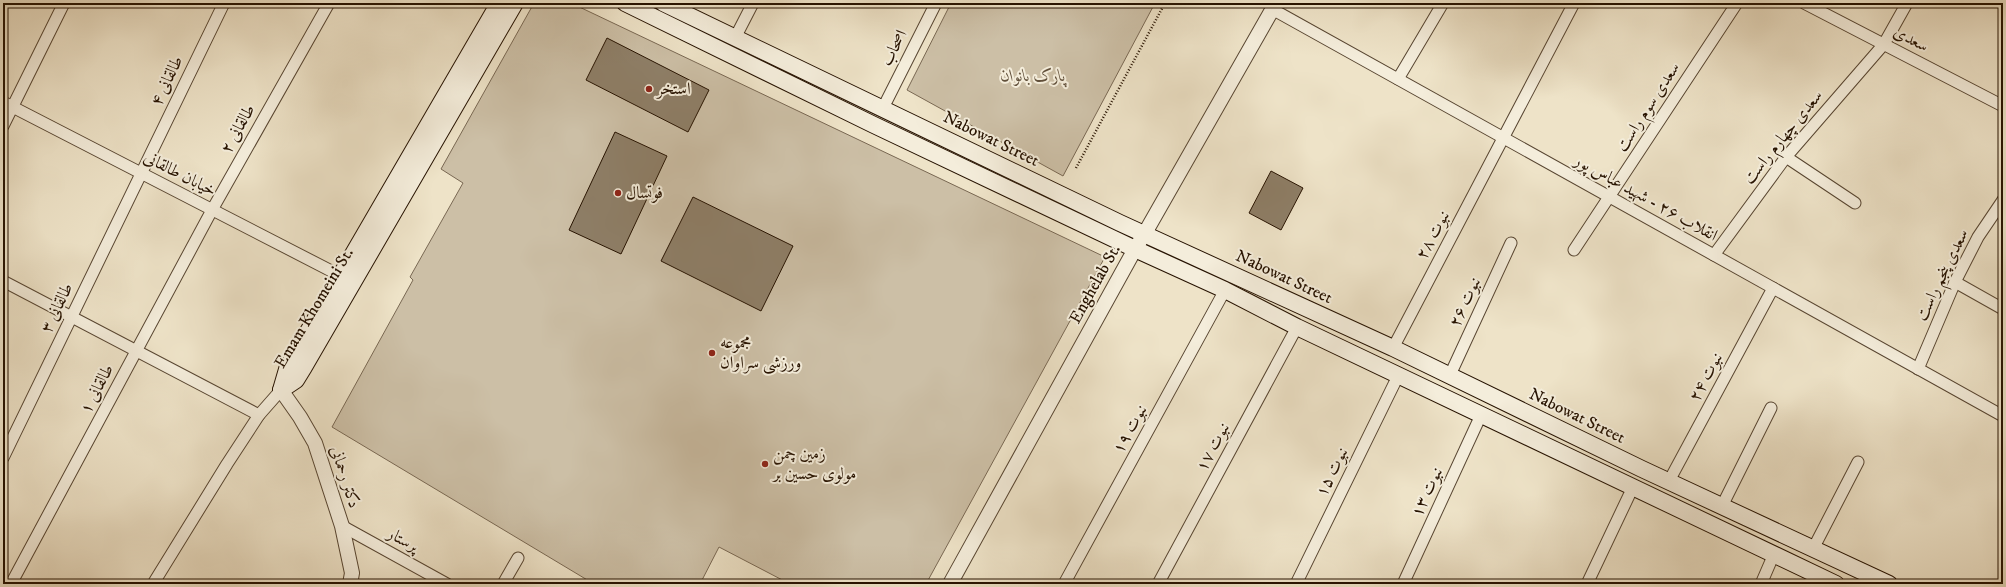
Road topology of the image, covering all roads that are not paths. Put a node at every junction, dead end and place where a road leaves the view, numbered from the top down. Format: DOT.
graph roads {
  1 [pos="64,3"];
  2 [pos="224,3"];
  3 [pos="328,3"];
  4 [pos="499,3"];
  5 [pos="515,3"];
  6 [pos="625,3"];
  7 [pos="664,3"];
  8 [pos="753,3"];
  9 [pos="936,3"];
  10 [pos="1443,3"];
  11 [pos="1574,3"];
  12 [pos="1737,3"];
  13 [pos="1804,3"];
  14 [pos="1907,3"];
  15 [pos="1274,6"];
  16 [pos="735,38"];
  17 [pos="1884,44"];
  18 [pos="1398,79"];
  19 [pos="8,104"];
  20 [pos="2003,106"];
  21 [pos="883,108"];
  22 [pos="874,125"];
  23 [pos="3,126"];
  24 [pos="1503,138"];
  25 [pos="1786,158"];
  26 [pos="141,173"];
  27 [pos="1609,197"];
  28 [pos="2003,200"];
  29 [pos="1855,203"];
  30 [pos="212,210"];
  31 [pos="1145,233"];
  32 [pos="1511,243"];
  33 [pos="1135,249"];
  34 [pos="1574,250"];
  35 [pos="1714,255"];
  36 [pos="347,279"];
  37 [pos="3,281"];
  38 [pos="1954,282"];
  39 [pos="1773,288"];
  40 [pos="1225,290"];
  41 [pos="2003,308"];
  42 [pos="71,317"];
  43 [pos="1297,327"];
  44 [pos="1396,350"];
  45 [pos="136,351"];
  46 [pos="1918,369"];
  47 [pos="1395,372"];
  48 [pos="1450,376"];
  49 [pos="281,390"];
  50 [pos="1771,408"];
  51 [pos="1481,415"];
  52 [pos="260,416"];
  53 [pos="2003,416"];
  54 [pos="3,458"];
  55 [pos="1858,462"];
  56 [pos="1642,469"];
  57 [pos="1669,481"];
  58 [pos="1633,487"];
  59 [pos="1722,506"];
  60 [pos="342,526"];
  61 [pos="1814,549"];
  62 [pos="1774,554"];
  63 [pos="518,558"];
  64 [pos="11,584"];
  65 [pos="153,584"];
  66 [pos="350,584"];
  67 [pos="447,584"];
  68 [pos="502,584"];
  69 [pos="950,584"];
  70 [pos="1064,584"];
  71 [pos="1158,584"];
  72 [pos="1296,584"];
  73 [pos="1403,584"];
  74 [pos="1587,584"];
  75 [pos="1761,584"];
  76 [pos="1836,584"];
  77 [pos="1889,584"];
  1 -- 19 [label="street"];
  2 -- 26 [label="street, طالقانی ۴"];
  3 -- 30 [label="street, طالقانی ۲"];
  4 -- 36 [label="main road, Emam Khomeini St."];
  5 -- 36 [label="main road, Emam Khomeini St."];
  6 -- 22 [label="main road"];
  7 -- 16 [label="main road, Nabowat Street"];
  8 -- 16 [label="street"];
  9 -- 21 [label="street, اصحاب"];
  10 -- 18 [label="street"];
  11 -- 24 [label="street, نبوت ۲۸"];
  12 -- 27 [label="street, سعدی سوم راست"];
  13 -- 17 [label="street, سعدی"];
  14 -- 17 [label="street, سعدی چهارم راست"];
  15 -- 18 [label="street, انقلاب ۲۶ - شهید عباس پور"];
  15 -- 31 [label="street, Enghelab St."];
  16 -- 21 [label="main road, Nabowat Street"];
  17 -- 20 [label="street, سعدی"];
  17 -- 25 [label="street, سعدی چهارم راست"];
  18 -- 24 [label="street, انقلاب ۲۶ - شهید عباس پور"];
  19 -- 23 [label="street"];
  19 -- 26 [label="street, خیابان طالقانی"];
  21 -- 22 [label="main road"];
  21 -- 31 [label="main road, Nabowat Street"];
  22 -- 33 [label="main road"];
  24 -- 27 [label="street, انقلاب ۲۶ - شهید عباس پور"];
  24 -- 44 [label="street, نبوت ۲۸"];
  25 -- 29 [label="street"];
  25 -- 35 [label="street, سعدی چهارم راست"];
  26 -- 30 [label="street, خیابان طالقانی"];
  26 -- 42 [label="street, طالقانی ۳"];
  27 -- 34 [label="street, سعدی سوم راست"];
  27 -- 35 [label="street, انقلاب ۲۶ - شهید عباس پور"];
  28 -- 38 [label="street, سعدی پنجم راست"];
  30 -- 36 [label="street, خیابان طالقانی"];
  30 -- 45 [label="street, طالقانی ۱"];
  31 -- 33 [label="street, Enghelab St."];
  31 -- 44 [label="main road, Nabowat Street"];
  32 -- 48 [label="street, نبوت ۲۶"];
  33 -- 40 [label="main road"];
  33 -- 69 [label="street, Enghelab St."];
  35 -- 39 [label="street, انقلاب ۲۶ - شهید عباس پور"];
  36 -- 49 [label="main road, Emam Khomeini St."];
  37 -- 42 [label="street"];
  38 -- 41 [label="street"];
  38 -- 46 [label="street, سعدی پنجم راست"];
  39 -- 46 [label="street, انقلاب ۲۶ - شهید عباس پور"];
  39 -- 57 [label="street, نبوت ۲۴"];
  40 -- 43 [label="main road"];
  40 -- 70 [label="street, نبوت ۱۹"];
  42 -- 45 [label="street"];
  42 -- 54 [label="street, طالقانی ۳"];
  43 -- 47 [label="main road"];
  43 -- 71 [label="street, نبوت ۱۷"];
  44 -- 47 [label="main road"];
  44 -- 48 [label="main road, Nabowat Street"];
  45 -- 52 [label="street"];
  45 -- 64 [label="street, طالقانی ۱"];
  46 -- 53 [label="street, انقلاب ۲۶ - شهید عباس پور"];
  47 -- 51 [label="main road"];
  47 -- 72 [label="street, نبوت ۱۵"];
  48 -- 56 [label="main road, Nabowat Street"];
  49 -- 52 [label="street"];
  49 -- 60 [label="street, دکتر رحمانی"];
  50 -- 59 [label="street"];
  51 -- 58 [label="main road"];
  51 -- 73 [label="street, نبوت ۱۳"];
  52 -- 65 [label="street"];
  55 -- 61 [label="street"];
  56 -- 57 [label="main road, Nabowat Street"];
  56 -- 58 [label="main road"];
  57 -- 59 [label="main road, Nabowat Street"];
  58 -- 62 [label="main road"];
  58 -- 74 [label="street"];
  59 -- 61 [label="main road, Nabowat Street"];
  60 -- 66 [label="street, دکتر رحمانی"];
  60 -- 67 [label="street, پرستار"];
  61 -- 77 [label="main road, Nabowat Street"];
  62 -- 75 [label="street"];
  62 -- 76 [label="main road"];
  63 -- 68 [label="street"];
}
